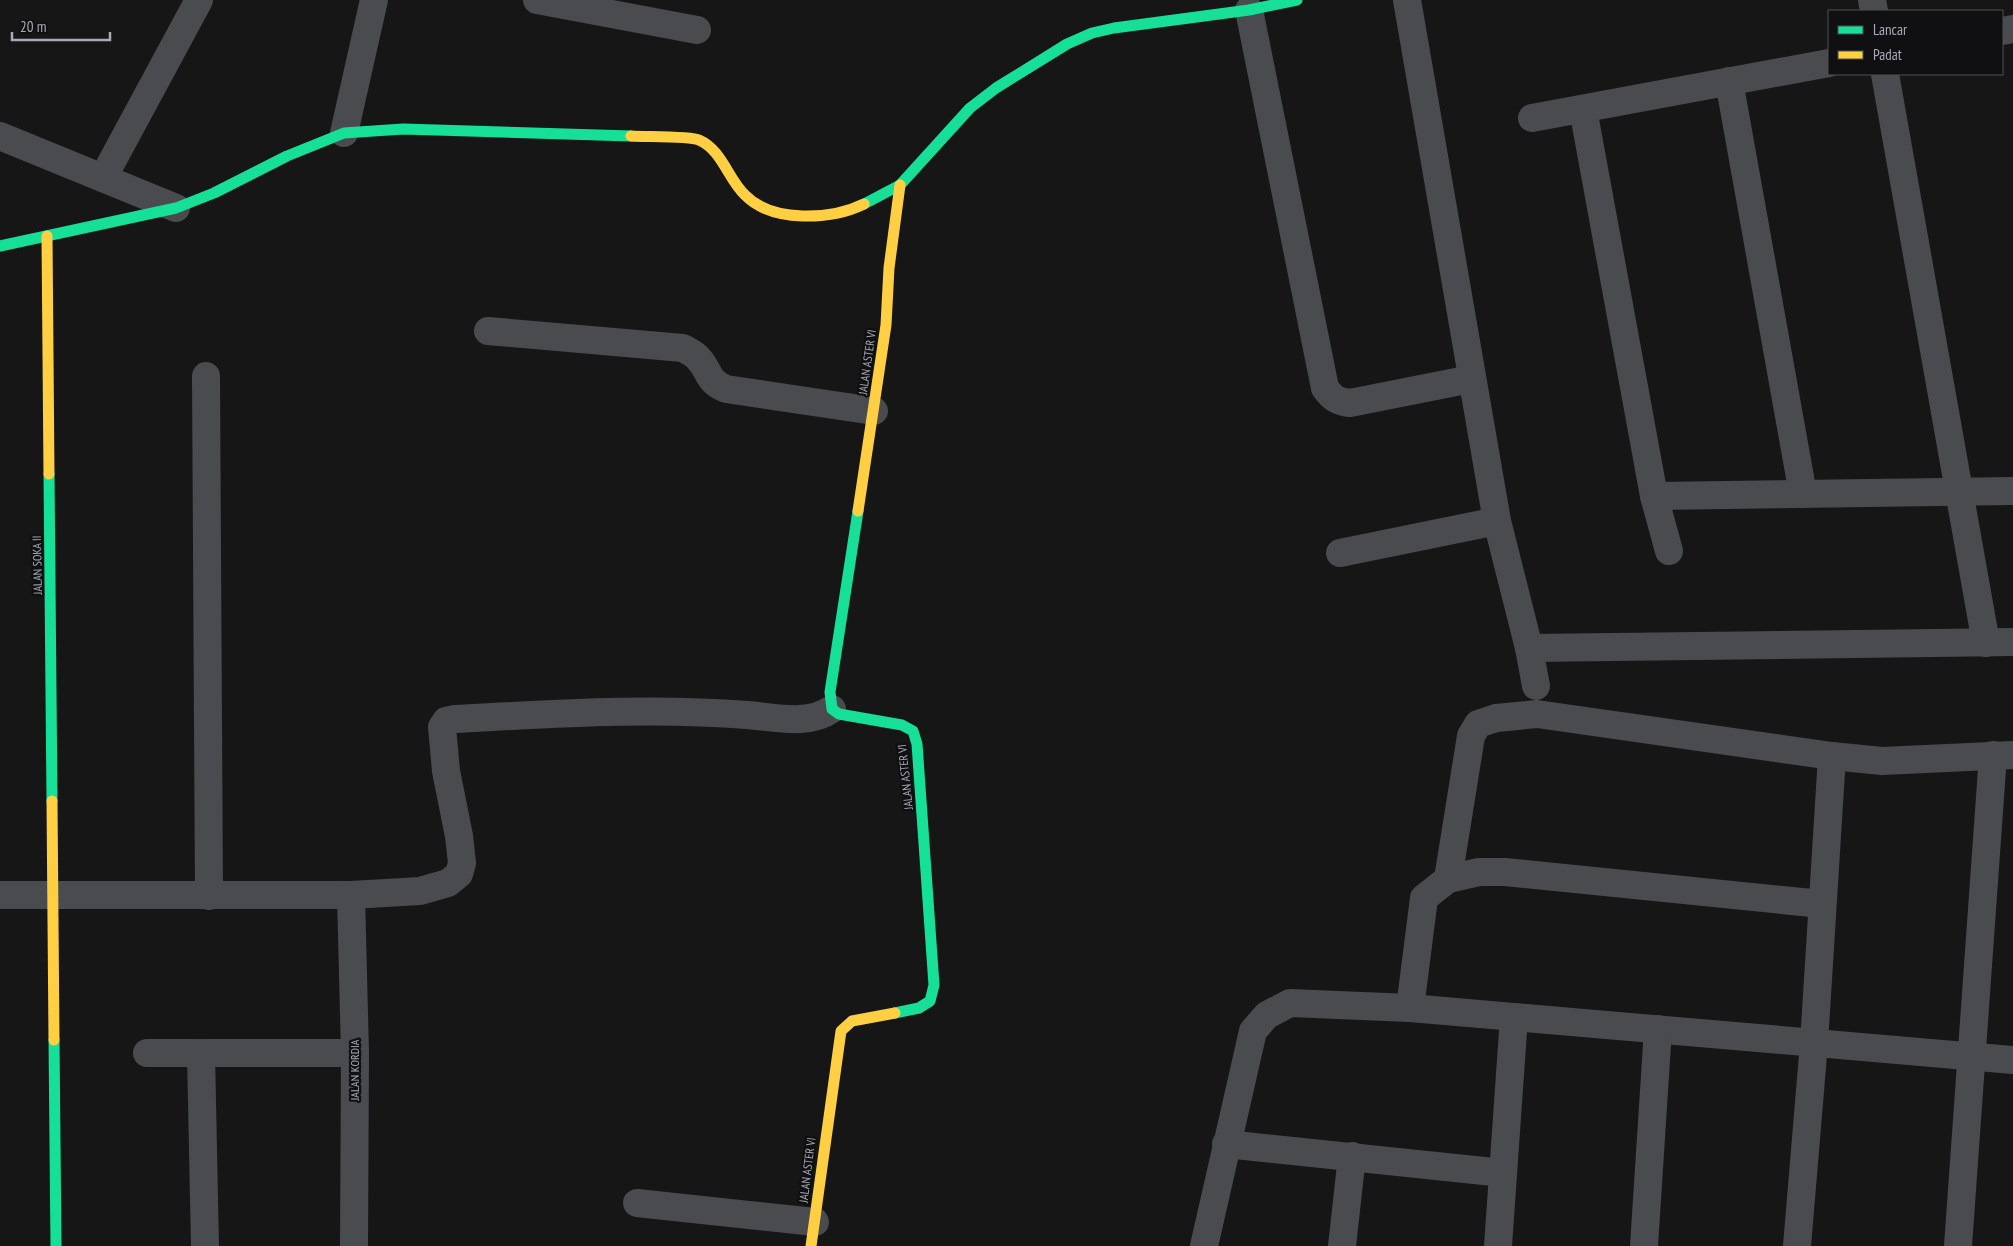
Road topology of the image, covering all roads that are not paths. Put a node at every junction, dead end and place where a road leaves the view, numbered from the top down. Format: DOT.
graph roads {
  1 [pos="199,0"];
  2 [pos="374,0"];
  3 [pos="538,0"];
  4 [pos="1297,0"];
  5 [pos="1407,0"];
  6 [pos="1249,10"];
  7 [pos="697,30"];
  8 [pos="1828,63"];
  9 [pos="1885,75"];
  10 [pos="1729,82"];
  11 [pos="1583,109"];
  12 [pos="1532,118"];
  13 [pos="344,133"];
  14 [pos="0,136"];
  15 [pos="103,178"];
  16 [pos="900,184"];
  17 [pos="176,208"];
  18 [pos="47,236"];
  19 [pos="0,246"];
  20 [pos="488,331"];
  21 [pos="206,376"];
  22 [pos="1471,379"];
  23 [pos="874,411"];
  24 [pos="1959,492"];
  25 [pos="2013,492"];
  26 [pos="1803,494"];
  27 [pos="1654,496"];
  28 [pos="1497,520"];
  29 [pos="1669,551"];
  30 [pos="1340,553"];
  31 [pos="2013,642"];
  32 [pos="1986,643"];
  33 [pos="1529,648"];
  34 [pos="1536,686"];
  35 [pos="832,709"];
  36 [pos="2003,755"];
  37 [pos="1832,756"];
  38 [pos="1448,879"];
  39 [pos="53,894"];
  40 [pos="0,895"];
  41 [pos="351,895"];
  42 [pos="209,896"];
  43 [pos="1822,904"];
  44 [pos="1410,1008"];
  45 [pos="1514,1017"];
  46 [pos="1658,1029"];
  47 [pos="1814,1042"];
  48 [pos="147,1053"];
  49 [pos="201,1053"];
  50 [pos="355,1053"];
  51 [pos="1970,1056"];
  52 [pos="2013,1060"];
  53 [pos="1226,1144"];
  54 [pos="1352,1156"];
  55 [pos="1503,1173"];
  56 [pos="637,1203"];
  57 [pos="813,1234"];
  58 [pos="56,1246"];
  59 [pos="206,1246"];
  60 [pos="354,1246"];
  61 [pos="1204,1246"];
  62 [pos="1342,1246"];
  63 [pos="1498,1246"];
  64 [pos="1644,1246"];
  65 [pos="1797,1246"];
  66 [pos="1958,1246"];
  1 -- 15 [label="street"];
  2 -- 13 [label="street"];
  3 -- 7 [label="street"];
  4 -- 6 [label="street"];
  5 -- 22 [label="street"];
  6 -- 16 [label="street"];
  6 -- 22 [label="street"];
  8 -- 10 [label="street"];
  9 -- 24 [label="street"];
  10 -- 11 [label="street"];
  10 -- 26 [label="street"];
  11 -- 12 [label="street"];
  11 -- 27 [label="street"];
  13 -- 16 [label="street"];
  13 -- 17 [label="street"];
  14 -- 15 [label="street"];
  15 -- 17 [label="street"];
  16 -- 23 [label="street, JALAN ASTER VI"];
  17 -- 18 [label="street"];
  18 -- 19 [label="street"];
  18 -- 39 [label="street, JALAN SOKA II"];
  20 -- 23 [label="street"];
  21 -- 42 [label="street"];
  22 -- 28 [label="street"];
  23 -- 35 [label="street, JALAN ASTER VI"];
  24 -- 25 [label="street"];
  24 -- 26 [label="street"];
  24 -- 32 [label="street"];
  26 -- 27 [label="street"];
  27 -- 29 [label="street"];
  28 -- 30 [label="street"];
  28 -- 33 [label="street"];
  31 -- 32 [label="street"];
  32 -- 33 [label="street"];
  33 -- 34 [label="street"];
  35 -- 41 [label="street"];
  35 -- 57 [label="street, JALAN ASTER VI"];
  36 -- 37 [label="street"];
  36 -- 51 [label="street"];
  37 -- 38 [label="street"];
  37 -- 43 [label="street"];
  38 -- 43 [label="street"];
  38 -- 44 [label="street"];
  39 -- 40 [label="street"];
  39 -- 42 [label="street"];
  39 -- 58 [label="street, JALAN SOKA II"];
  41 -- 42 [label="street"];
  41 -- 50 [label="street, JALAN KORDIA"];
  43 -- 47 [label="street"];
  44 -- 45 [label="street"];
  44 -- 53 [label="street"];
  45 -- 46 [label="street"];
  45 -- 55 [label="street"];
  46 -- 47 [label="street"];
  46 -- 64 [label="street"];
  47 -- 51 [label="street"];
  47 -- 65 [label="street"];
  48 -- 49 [label="street"];
  49 -- 50 [label="street"];
  49 -- 59 [label="street"];
  50 -- 60 [label="street, JALAN KORDIA"];
  51 -- 52 [label="street"];
  51 -- 66 [label="street"];
  53 -- 54 [label="street"];
  53 -- 61 [label="street"];
  54 -- 55 [label="street"];
  54 -- 62 [label="street"];
  55 -- 63 [label="street"];
  56 -- 57 [label="street"];
}
